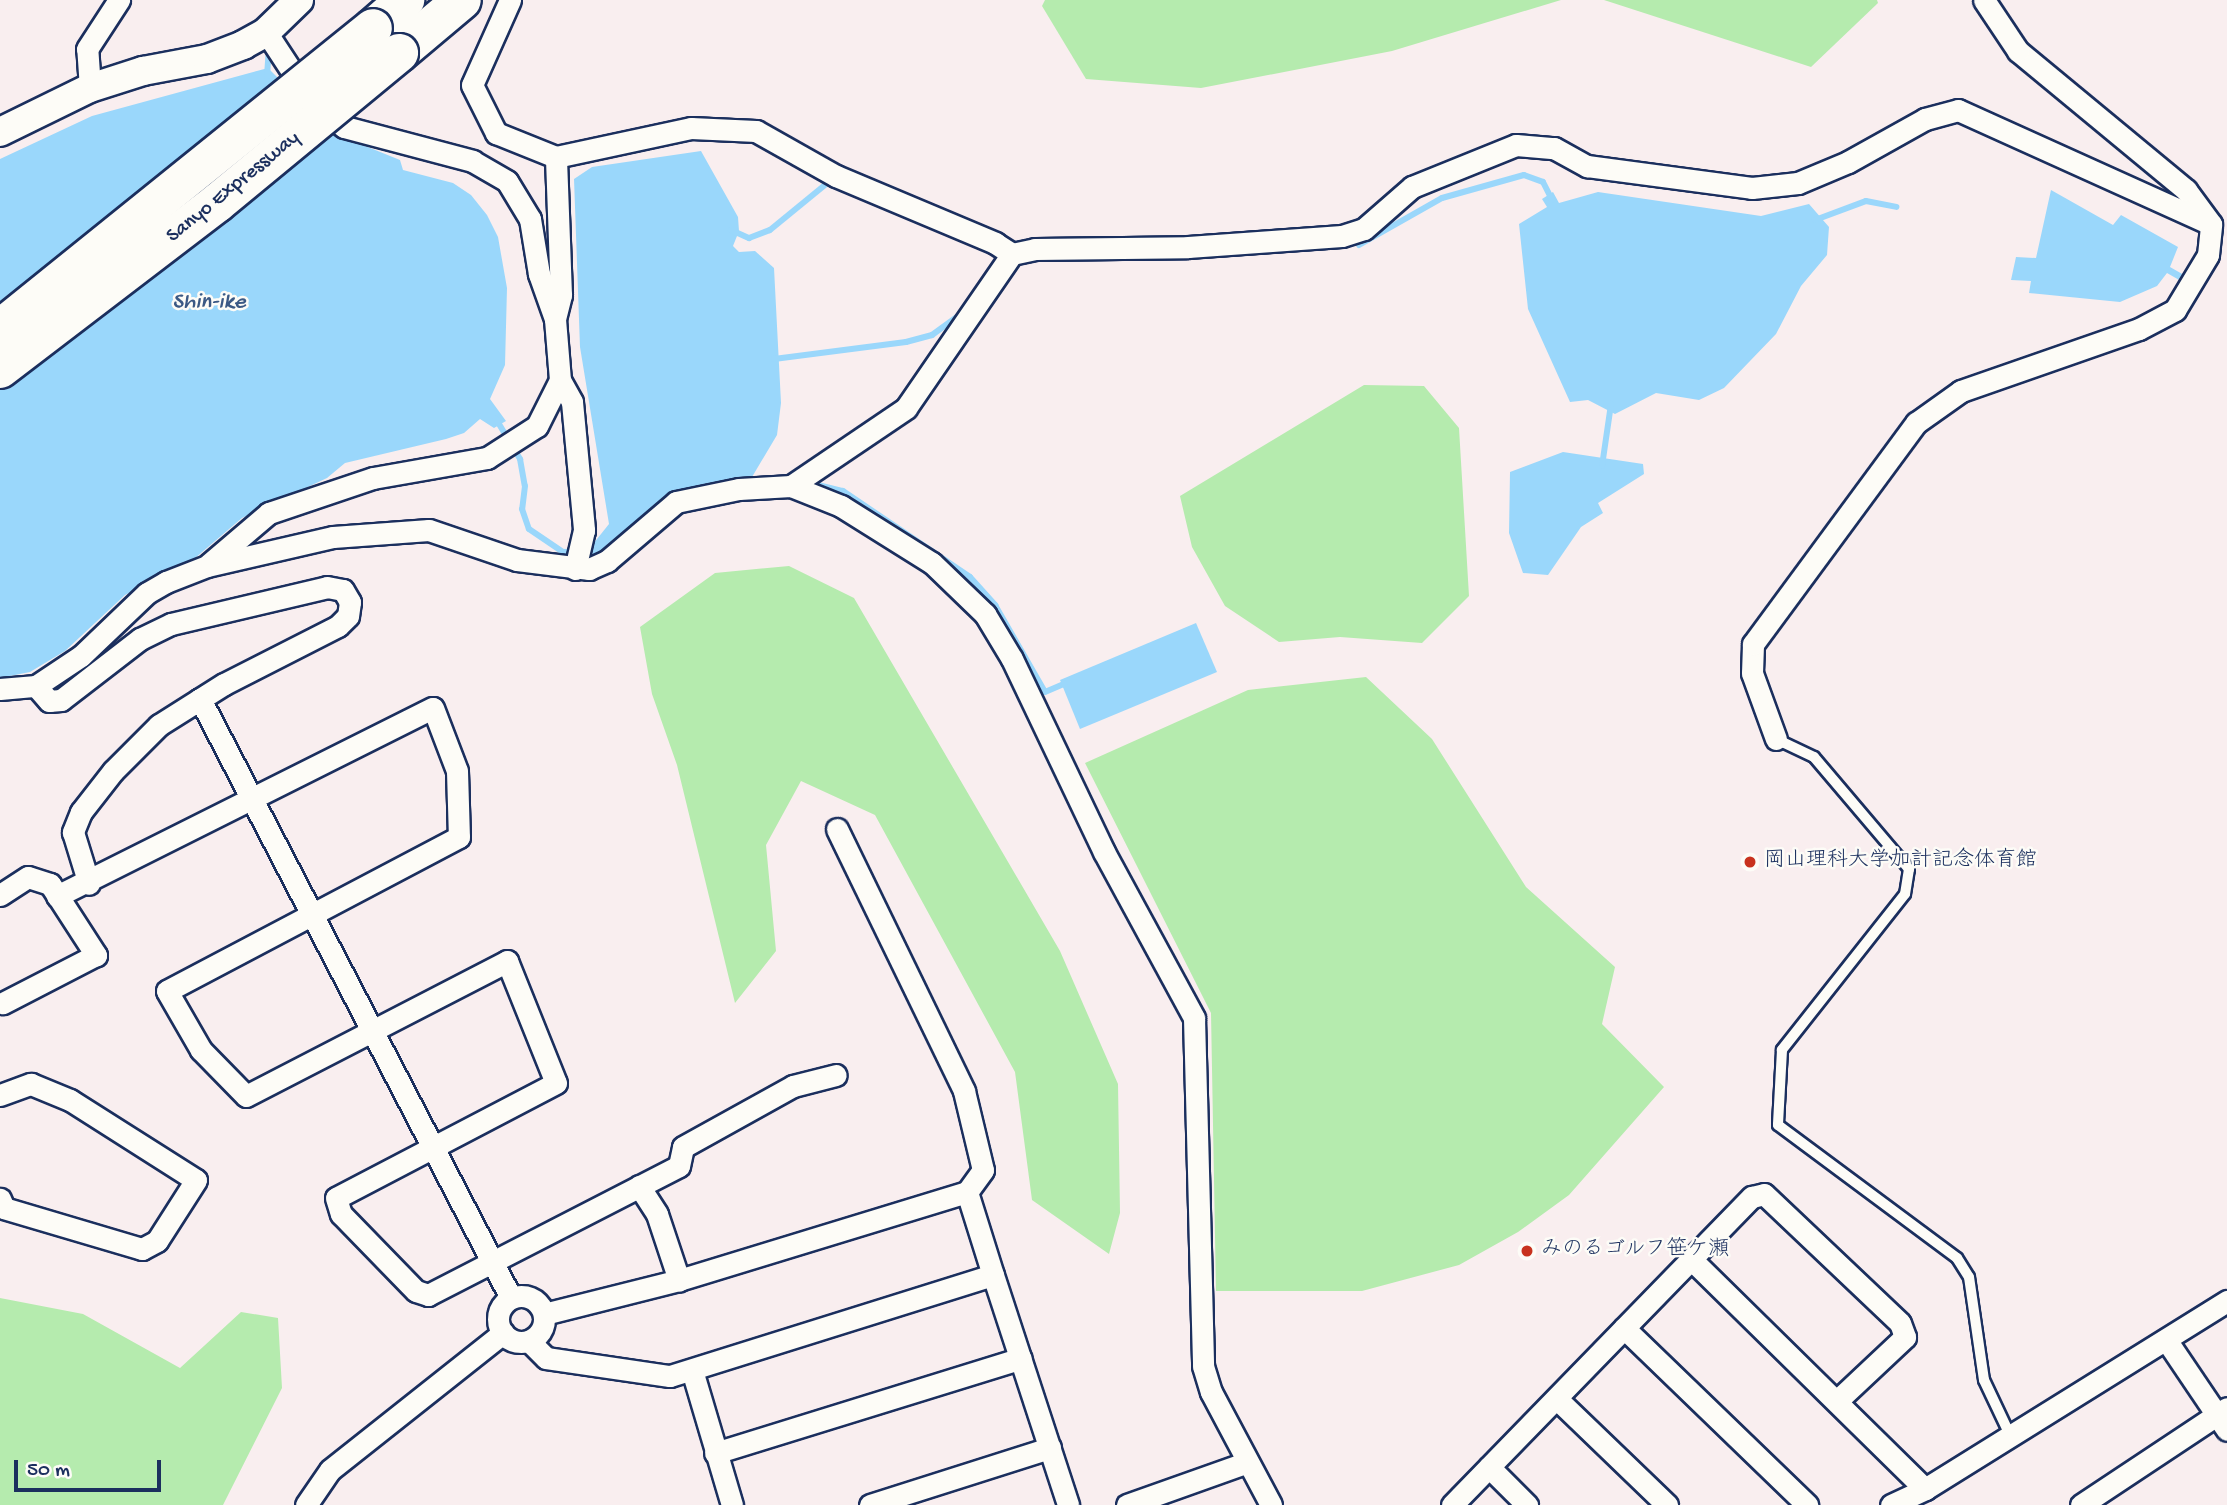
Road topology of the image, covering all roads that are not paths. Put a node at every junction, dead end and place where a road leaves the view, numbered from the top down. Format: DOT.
graph roads {
  1 [pos="119,0"];
  2 [pos="405,0"];
  3 [pos="462,0"];
  4 [pos="510,0"];
  5 [pos="1984,0"];
  6 [pos="292,4"];
  7 [pos="266,32"];
  8 [pos="386,41"];
  9 [pos="90,88"];
  10 [pos="0,132"];
  11 [pos="556,157"];
  12 [pos="2211,224"];
  13 [pos="1012,254"];
  14 [pos="555,319"];
  15 [pos="0,330"];
  16 [pos="0,369"];
  17 [pos="560,380"];
  18 [pos="791,486"];
  19 [pos="577,558"];
  20 [pos="207,566"];
  21 [pos="36,686"];
  22 [pos="0,690"];
  23 [pos="200,699"];
  24 [pos="1776,739"];
  25 [pos="252,800"];
  26 [pos="837,829"];
  27 [pos="89,884"];
  28 [pos="0,895"];
  29 [pos="57,896"];
  30 [pos="311,914"];
  31 [pos="3,1003"];
  32 [pos="372,1031"];
  33 [pos="836,1075"];
  34 [pos="0,1095"];
  35 [pos="433,1146"];
  36 [pos="639,1186"];
  37 [pos="967,1192"];
  38 [pos="0,1199"];
  39 [pos="1692,1260"];
  40 [pos="492,1261"];
  41 [pos="993,1275"];
  42 [pos="679,1280"];
  43 [pos="511,1298"];
  44 [pos="2227,1301"];
  45 [pos="544,1314"];
  46 [pos="1625,1328"];
  47 [pos="503,1333"];
  48 [pos="529,1341"];
  49 [pos="2167,1341"];
  50 [pos="1021,1358"];
  51 [pos="692,1370"];
  52 [pos="1557,1399"];
  53 [pos="1838,1400"];
  54 [pos="2224,1418"];
  55 [pos="2010,1435"];
  56 [pos="1050,1448"];
  57 [pos="715,1453"];
  58 [pos="1248,1462"];
  59 [pos="1489,1467"];
  60 [pos="1925,1489"];
  61 [pos="306,1505"];
  62 [pos="732,1505"];
  63 [pos="870,1505"];
  64 [pos="1068,1505"];
  65 [pos="1127,1505"];
  66 [pos="1271,1505"];
  67 [pos="1452,1505"];
  68 [pos="1527,1505"];
  69 [pos="1667,1505"];
  70 [pos="1807,1505"];
  71 [pos="1891,1505"];
  72 [pos="2081,1505"];
  1 -- 9 [label="street"];
  2 -- 8 [label="highway, Sanyo Expressway"];
  3 -- 8 [label="highway, Sanyo Expressway"];
  4 -- 11 [label="street"];
  5 -- 12 [label="street"];
  6 -- 7 [label="street"];
  7 -- 9 [label="street"];
  7 -- 14 [label="street"];
  8 -- 15 [label="highway, Sanyo Expressway, bridge"];
  8 -- 16 [label="highway, Sanyo Expressway, bridge"];
  9 -- 10 [label="street"];
  11 -- 13 [label="street"];
  11 -- 14 [label="street"];
  12 -- 13 [label="street"];
  12 -- 24 [label="street"];
  13 -- 18 [label="street"];
  14 -- 17 [label="street"];
  17 -- 19 [label="street"];
  17 -- 20 [label="street"];
  18 -- 19 [label="street"];
  18 -- 58 [label="street"];
  19 -- 20 [label="street"];
  20 -- 21 [label="street"];
  21 -- 22 [label="street"];
  21 -- 23 [label="street"];
  23 -- 25 [label="street"];
  23 -- 27 [label="street"];
  24 -- 55 [label="lane"];
  25 -- 27 [label="street"];
  25 -- 30 [label="street"];
  25 -- 30 [label="street"];
  26 -- 37 [label="street"];
  27 -- 29 [label="street"];
  28 -- 29 [label="street"];
  29 -- 31 [label="street"];
  30 -- 32 [label="street"];
  30 -- 32 [label="street"];
  32 -- 35 [label="street"];
  32 -- 35 [label="street"];
  33 -- 36 [label="street"];
  34 -- 38 [label="street"];
  35 -- 40 [label="street"];
  35 -- 40 [label="street"];
  36 -- 40 [label="street"];
  36 -- 42 [label="street"];
  37 -- 41 [label="street"];
  37 -- 42 [label="street"];
  39 -- 46 [label="street"];
  39 -- 53 [label="street"];
  39 -- 53 [label="street"];
  40 -- 43 [label="street"];
  41 -- 50 [label="street"];
  41 -- 51 [label="street"];
  42 -- 45 [label="street"];
  43 -- 45 [label="street"];
  43 -- 47 [label="street"];
  44 -- 49 [label="street"];
  45 -- 48 [label="street"];
  46 -- 52 [label="street"];
  46 -- 70 [label="street"];
  47 -- 48 [label="street"];
  47 -- 61 [label="street"];
  48 -- 51 [label="street"];
  49 -- 54 [label="street"];
  49 -- 55 [label="street"];
  50 -- 56 [label="street"];
  50 -- 57 [label="street"];
  51 -- 57 [label="street"];
  52 -- 59 [label="street"];
  52 -- 69 [label="street"];
  53 -- 60 [label="street"];
  54 -- 72 [label="street"];
  55 -- 60 [label="street"];
  56 -- 63 [label="street"];
  56 -- 64 [label="street"];
  57 -- 62 [label="street"];
  58 -- 65 [label="street"];
  58 -- 66 [label="street"];
  59 -- 67 [label="street"];
  59 -- 68 [label="street"];
  60 -- 71 [label="street"];
}
